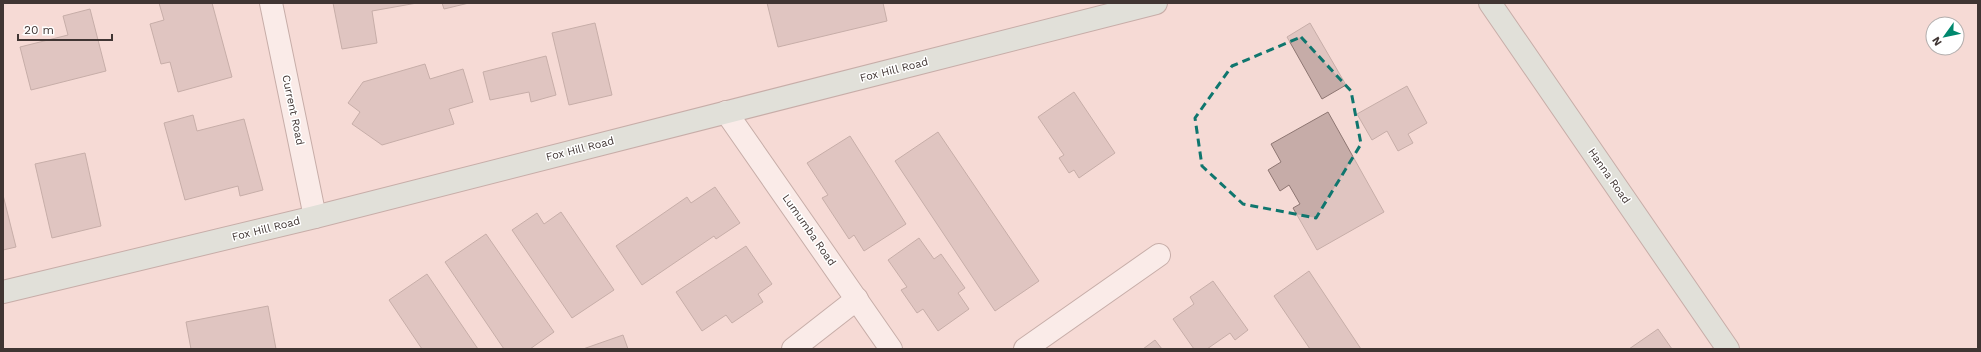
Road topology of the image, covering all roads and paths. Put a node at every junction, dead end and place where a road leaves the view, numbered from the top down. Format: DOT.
graph roads {
  1 [pos="271,3"];
  2 [pos="1156,3"];
  3 [pos="1490,3"];
  4 [pos="726,112"];
  5 [pos="315,217"];
  6 [pos="1159,255"];
  7 [pos="3,292"];
  8 [pos="857,299"];
  9 [pos="793,349"];
  10 [pos="891,349"];
  11 [pos="1025,349"];
  12 [pos="1728,349"];
  1 -- 5 [label="street, Current Road"];
  2 -- 4 [label="main road, Fox Hill Road"];
  3 -- 12 [label="main road, Hanna Road"];
  4 -- 5 [label="main road, Fox Hill Road"];
  4 -- 8 [label="street, Lumumba Road"];
  5 -- 7 [label="main road, Fox Hill Road"];
  6 -- 11 [label="street"];
  8 -- 9 [label="street"];
  8 -- 10 [label="street, Lumumba Road"];
}
